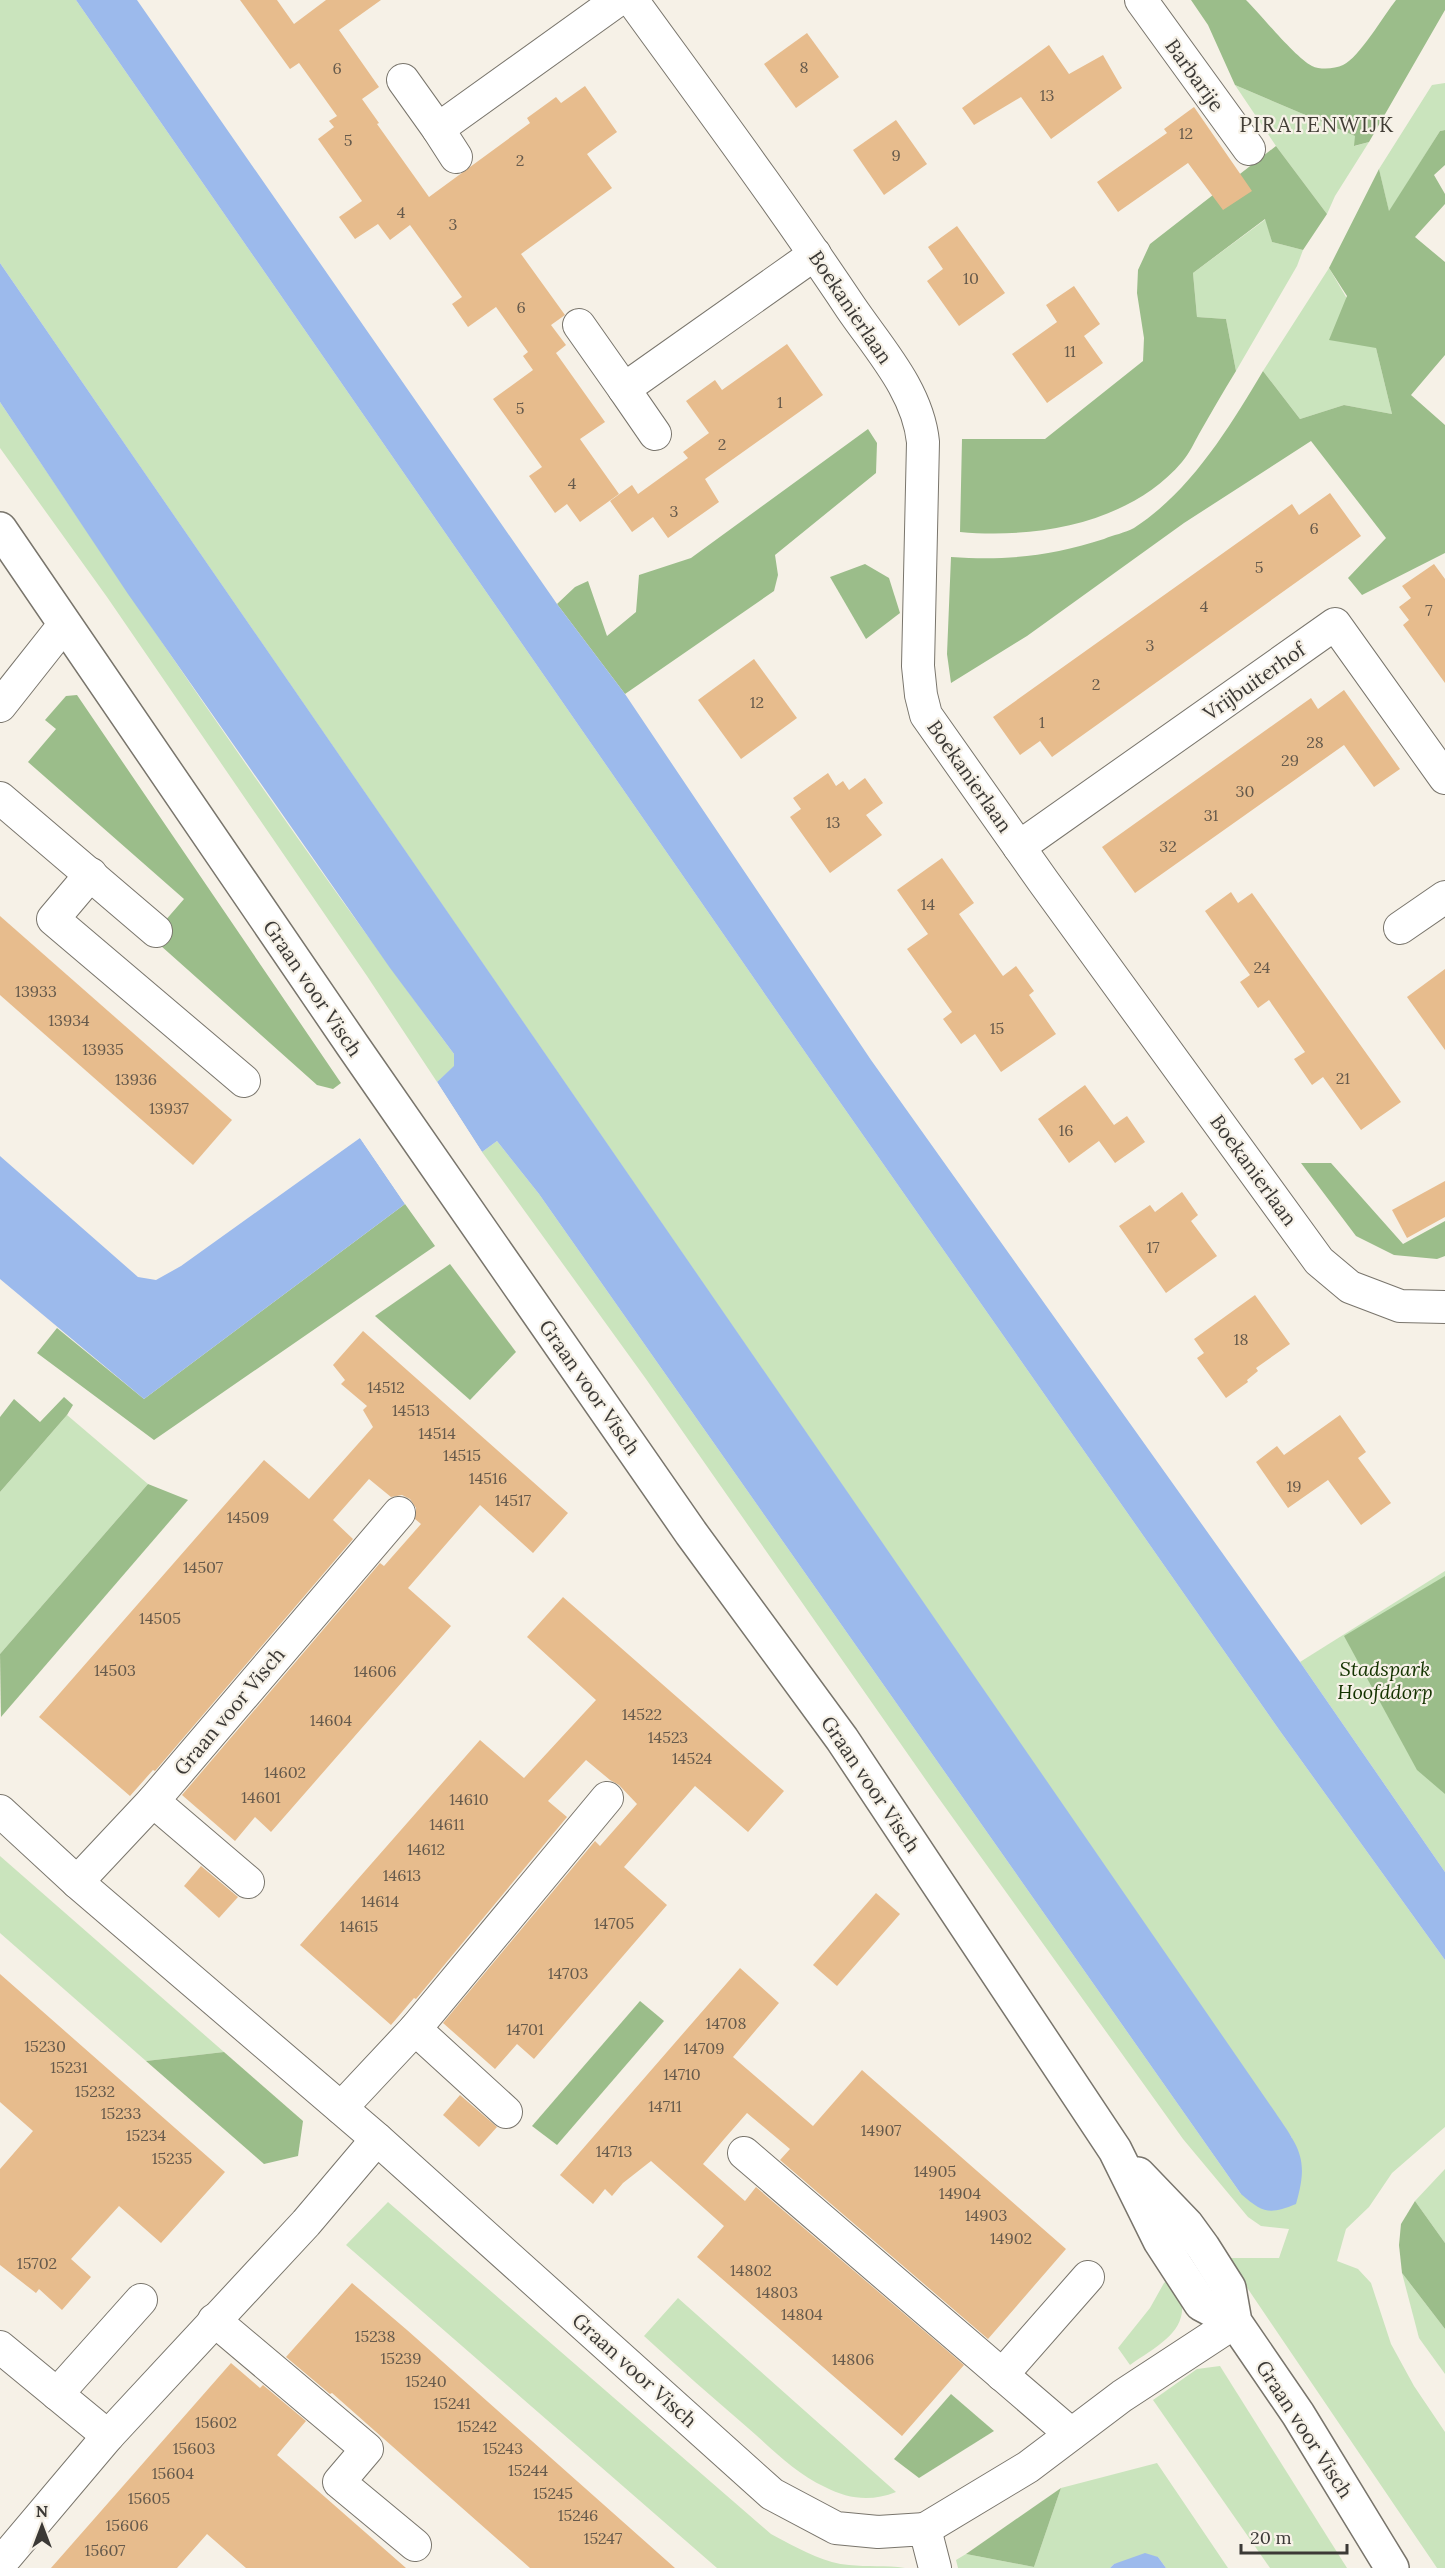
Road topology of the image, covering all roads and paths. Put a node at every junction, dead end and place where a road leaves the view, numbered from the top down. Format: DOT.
graph roads {
  1 [pos="618,0"];
  2 [pos="632,0"];
  3 [pos="1141,0"];
  4 [pos="403,80"];
  5 [pos="438,129"];
  6 [pos="1249,149"];
  7 [pos="456,157"];
  8 [pos="815,254"];
  9 [pos="579,325"];
  10 [pos="624,389"];
  11 [pos="655,434"];
  12 [pos="0,528"];
  13 [pos="64,625"];
  14 [pos="6,686"];
  15 [pos="1445,778"];
  16 [pos="0,798"];
  17 [pos="1019,847"];
  18 [pos="91,874"];
  19 [pos="1445,897"];
  20 [pos="1400,928"];
  21 [pos="156,931"];
  22 [pos="244,1081"];
  23 [pos="1445,1307"];
  24 [pos="399,1513"];
  25 [pos="607,1798"];
  26 [pos="153,1801"];
  27 [pos="0,1811"];
  28 [pos="77,1882"];
  29 [pos="248,1882"];
  30 [pos="416,2029"];
  31 [pos="341,2108"];
  32 [pos="506,2112"];
  33 [pos="377,2139"];
  34 [pos="744,2153"];
  35 [pos="1088,2277"];
  36 [pos="141,2300"];
  37 [pos="214,2320"];
  38 [pos="1235,2322"];
  39 [pos="0,2347"];
  40 [pos="1002,2375"];
  41 [pos="57,2394"];
  42 [pos="1071,2434"];
  43 [pos="108,2436"];
  44 [pos="925,2529"];
  45 [pos="416,2545"];
  46 [pos="0,2564"];
  47 [pos="935,2568"];
  48 [pos="1392,2568"];
  1 -- 5 [label="street"];
  2 -- 8 [label="street, Boekanierlaan"];
  3 -- 6 [label="street, Barbarije"];
  4 -- 5 [label="street"];
  5 -- 7 [label="street"];
  8 -- 10 [label="street"];
  8 -- 17 [label="street, Boekanierlaan"];
  9 -- 10 [label="street"];
  10 -- 11 [label="street"];
  12 -- 13 [label="street, Graan voor Visch"];
  13 -- 14 [label="street"];
  13 -- 38 [label="street, Graan voor Visch"];
  15 -- 17 [label="street, Vrijbuiterhof"];
  16 -- 18 [label="street"];
  17 -- 23 [label="street, Boekanierlaan"];
  18 -- 21 [label="street"];
  18 -- 22 [label="street"];
  19 -- 20 [label="street"];
  24 -- 26 [label="street, Graan voor Visch"];
  25 -- 30 [label="street"];
  26 -- 28 [label="street, Graan voor Visch"];
  26 -- 29 [label="street"];
  27 -- 28 [label="street, Graan voor Visch"];
  28 -- 31 [label="street, Graan voor Visch"];
  30 -- 31 [label="street"];
  30 -- 32 [label="street"];
  31 -- 33 [label="street, Graan voor Visch"];
  33 -- 37 [label="street"];
  33 -- 44 [label="street, Graan voor Visch"];
  34 -- 40 [label="street"];
  35 -- 40 [label="street"];
  36 -- 41 [label="street"];
  37 -- 43 [label="street"];
  37 -- 45 [label="street"];
  38 -- 42 [label="street, Graan voor Visch"];
  38 -- 48 [label="street, Graan voor Visch"];
  39 -- 41 [label="street"];
  40 -- 42 [label="street"];
  41 -- 43 [label="street"];
  42 -- 44 [label="street, Graan voor Visch"];
  43 -- 46 [label="street"];
  44 -- 47 [label="street"];
}
